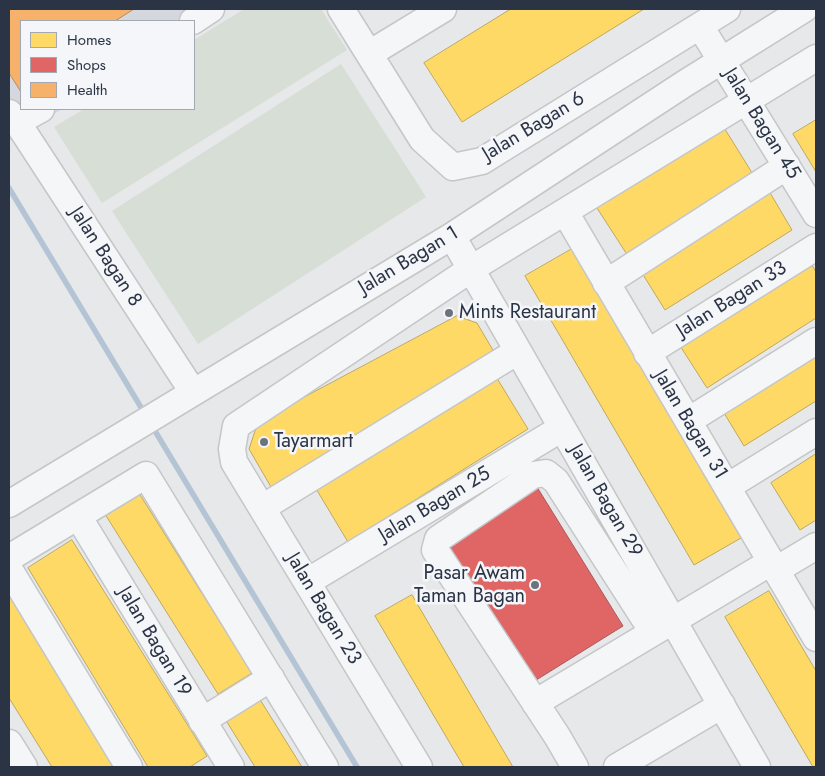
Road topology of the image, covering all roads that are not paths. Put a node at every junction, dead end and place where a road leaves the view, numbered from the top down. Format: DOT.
graph roads {
  1 [pos="211,9"];
  2 [pos="342,9"];
  3 [pos="443,9"];
  4 [pos="727,9"];
  5 [pos="804,9"];
  6 [pos="194,20"];
  7 [pos="700,26"];
  8 [pos="369,54"];
  9 [pos="816,58"];
  10 [pos="722,60"];
  11 [pos="746,100"];
  12 [pos="38,110"];
  13 [pos="13,117"];
  14 [pos="787,166"];
  15 [pos="565,212"];
  16 [pos="816,214"];
  17 [pos="452,236"];
  18 [pos="816,247"];
  19 [pos="471,269"];
  20 [pos="606,283"];
  21 [pos="816,342"];
  22 [pos="518,351"];
  23 [pos="648,353"];
  24 [pos="185,397"];
  25 [pos="688,421"];
  26 [pos="562,428"];
  27 [pos="816,432"];
  28 [pos="232,449"];
  29 [pos="727,487"];
  30 [pos="9,504"];
  31 [pos="262,508"];
  32 [pos="78,516"];
  33 [pos="816,546"];
  34 [pos="9,558"];
  35 [pos="773,566"];
  36 [pos="9,569"];
  37 [pos="307,582"];
  38 [pos="663,626"];
  39 [pos="816,638"];
  40 [pos="271,678"];
  41 [pos="535,702"];
  42 [pos="722,705"];
  43 [pos="202,721"];
  44 [pos="9,743"];
  45 [pos="226,766"];
  46 [pos="24,767"];
  47 [pos="129,767"];
  48 [pos="325,767"];
  49 [pos="419,767"];
  50 [pos="575,767"];
  51 [pos="617,767"];
  52 [pos="757,767"];
  1 -- 6 [label="street"];
  2 -- 8 [label="street, Jalan Bagan 6"];
  3 -- 8 [label="street"];
  4 -- 7 [label="street, Jalan Bagan 6"];
  5 -- 10 [label="street, Jalan Bagan 1"];
  7 -- 8 [label="street, Jalan Bagan 6"];
  7 -- 10 [label="street, Jalan Bagan 45"];
  9 -- 11 [label="street, Jalan Bagan 1"];
  10 -- 11 [label="street, Jalan Bagan 45"];
  10 -- 17 [label="street, Jalan Bagan 1"];
  11 -- 14 [label="street, Jalan Bagan 45"];
  11 -- 15 [label="street, Jalan Bagan 1"];
  12 -- 13 [label="street"];
  13 -- 24 [label="street, Jalan Bagan 8"];
  14 -- 16 [label="street, Jalan Bagan 45"];
  14 -- 20 [label="street"];
  15 -- 19 [label="street, Jalan Bagan 1"];
  15 -- 20 [label="street, Jalan Bagan 31"];
  17 -- 19 [label="street, Jalan Bagan 29"];
  17 -- 24 [label="street, Jalan Bagan 1"];
  18 -- 23 [label="street, Jalan Bagan 33"];
  19 -- 22 [label="street, Jalan Bagan 29"];
  19 -- 28 [label="street, Jalan Bagan 1"];
  20 -- 23 [label="street, Jalan Bagan 31"];
  21 -- 25 [label="street"];
  22 -- 26 [label="street, Jalan Bagan 29"];
  22 -- 31 [label="street"];
  23 -- 25 [label="street, Jalan Bagan 31"];
  24 -- 30 [label="street, Jalan Bagan 1"];
  25 -- 29 [label="street, Jalan Bagan 31"];
  26 -- 37 [label="street, Jalan Bagan 25"];
  26 -- 38 [label="street, Jalan Bagan 29"];
  27 -- 29 [label="street"];
  28 -- 31 [label="street, Jalan Bagan 23"];
  29 -- 35 [label="street, Jalan Bagan 31"];
  31 -- 37 [label="street, Jalan Bagan 23"];
  32 -- 34 [label="street"];
  32 -- 40 [label="street"];
  32 -- 43 [label="street, Jalan Bagan 19"];
  33 -- 35 [label="street"];
  35 -- 38 [label="street"];
  35 -- 39 [label="street, Jalan Bagan 31"];
  36 -- 47 [label="street"];
  37 -- 49 [label="street, Jalan Bagan 23"];
  38 -- 41 [label="street"];
  38 -- 41 [label="street"];
  38 -- 42 [label="street, Jalan Bagan 29"];
  40 -- 43 [label="street"];
  40 -- 48 [label="street"];
  41 -- 50 [label="street"];
  42 -- 51 [label="street"];
  42 -- 52 [label="street, Jalan Bagan 29"];
  43 -- 45 [label="street, Jalan Bagan 19"];
  44 -- 46 [label="street"];
}
